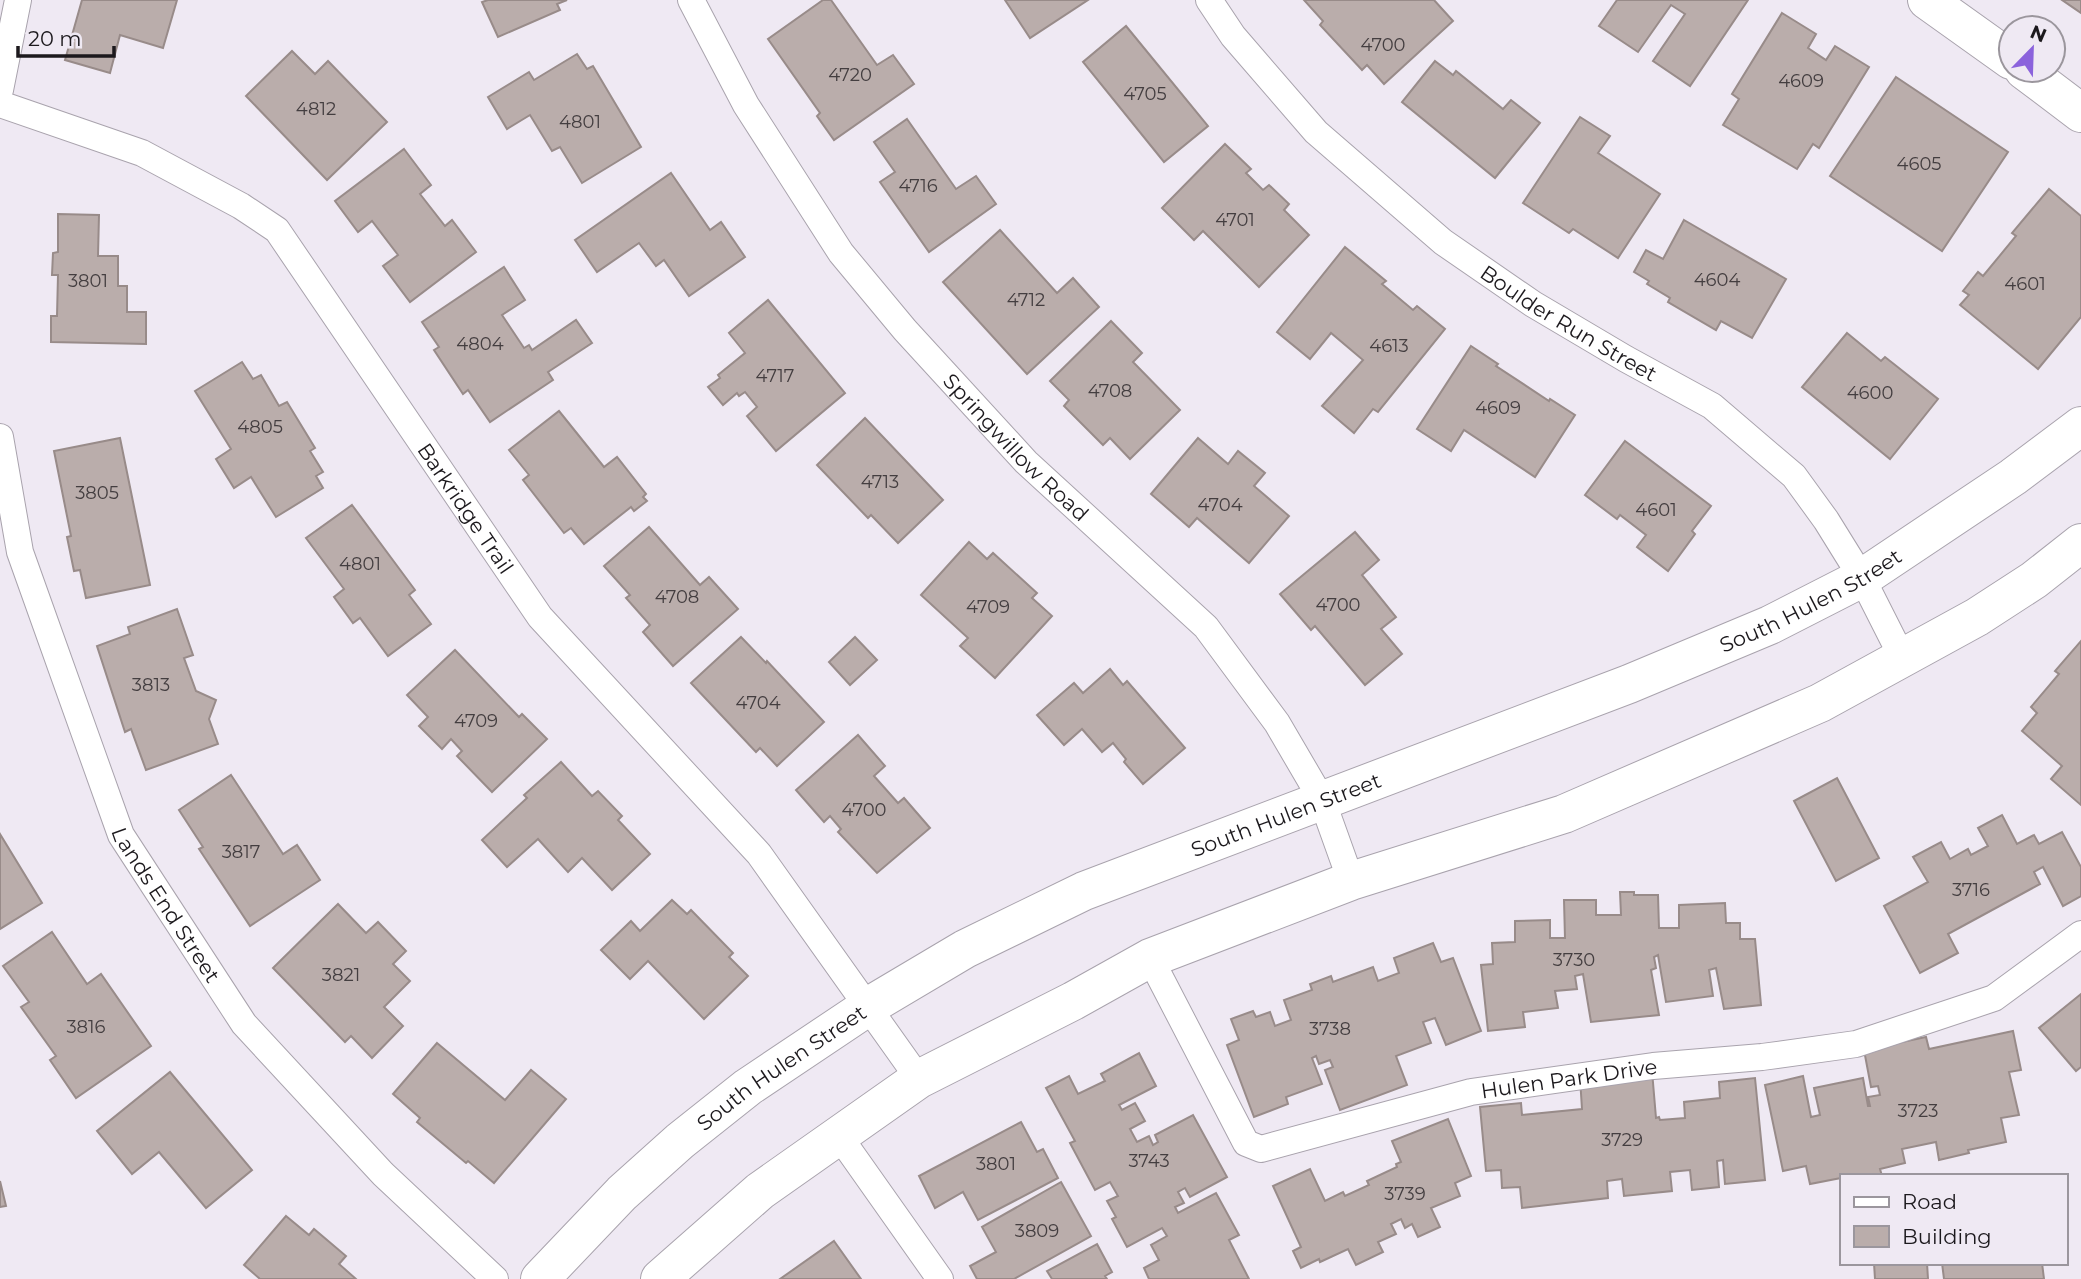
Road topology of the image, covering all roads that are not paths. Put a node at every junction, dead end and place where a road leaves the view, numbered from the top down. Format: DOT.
graph roads {
  1 [pos="18,0"];
  2 [pos="691,0"];
  3 [pos="1209,0"];
  4 [pos="1927,0"];
  5 [pos="1997,50"];
  6 [pos="2043,84"];
  7 [pos="0,90"];
  8 [pos="0,104"];
  9 [pos="2081,113"];
  10 [pos="2081,426"];
  11 [pos="0,437"];
  12 [pos="2081,543"];
  13 [pos="1862,578"];
  14 [pos="1903,659"];
  15 [pos="1322,800"];
  16 [pos="1351,881"];
  17 [pos="2081,934"];
  18 [pos="1150,958"];
  19 [pos="869,1006"];
  20 [pos="919,1079"];
  21 [pos="839,1136"];
  22 [pos="495,1279"];
  23 [pos="540,1279"];
  24 [pos="660,1279"];
  25 [pos="940,1279"];
  1 -- 7 [label="street"];
  2 -- 15 [label="street, Springwillow Road"];
  3 -- 13 [label="street, Boulder Run Street"];
  4 -- 5 [label="main road"];
  6 -- 9 [label="main road"];
  8 -- 19 [label="street, Barkridge Trail"];
  10 -- 13 [label="main road, South Hulen Street"];
  11 -- 22 [label="street, Lands End Street"];
  12 -- 14 [label="main road"];
  13 -- 14 [label="street, Boulder Run Street"];
  13 -- 15 [label="main road, South Hulen Street"];
  14 -- 16 [label="main road"];
  15 -- 16 [label="street, Springwillow Road"];
  15 -- 19 [label="main road, South Hulen Street"];
  16 -- 18 [label="main road"];
  17 -- 18 [label="street, Hulen Park Drive"];
  18 -- 20 [label="main road"];
  19 -- 20 [label="street, Barkridge Trail"];
  19 -- 23 [label="main road, South Hulen Street"];
  20 -- 21 [label="main road"];
  21 -- 24 [label="main road"];
  21 -- 25 [label="street"];
}
